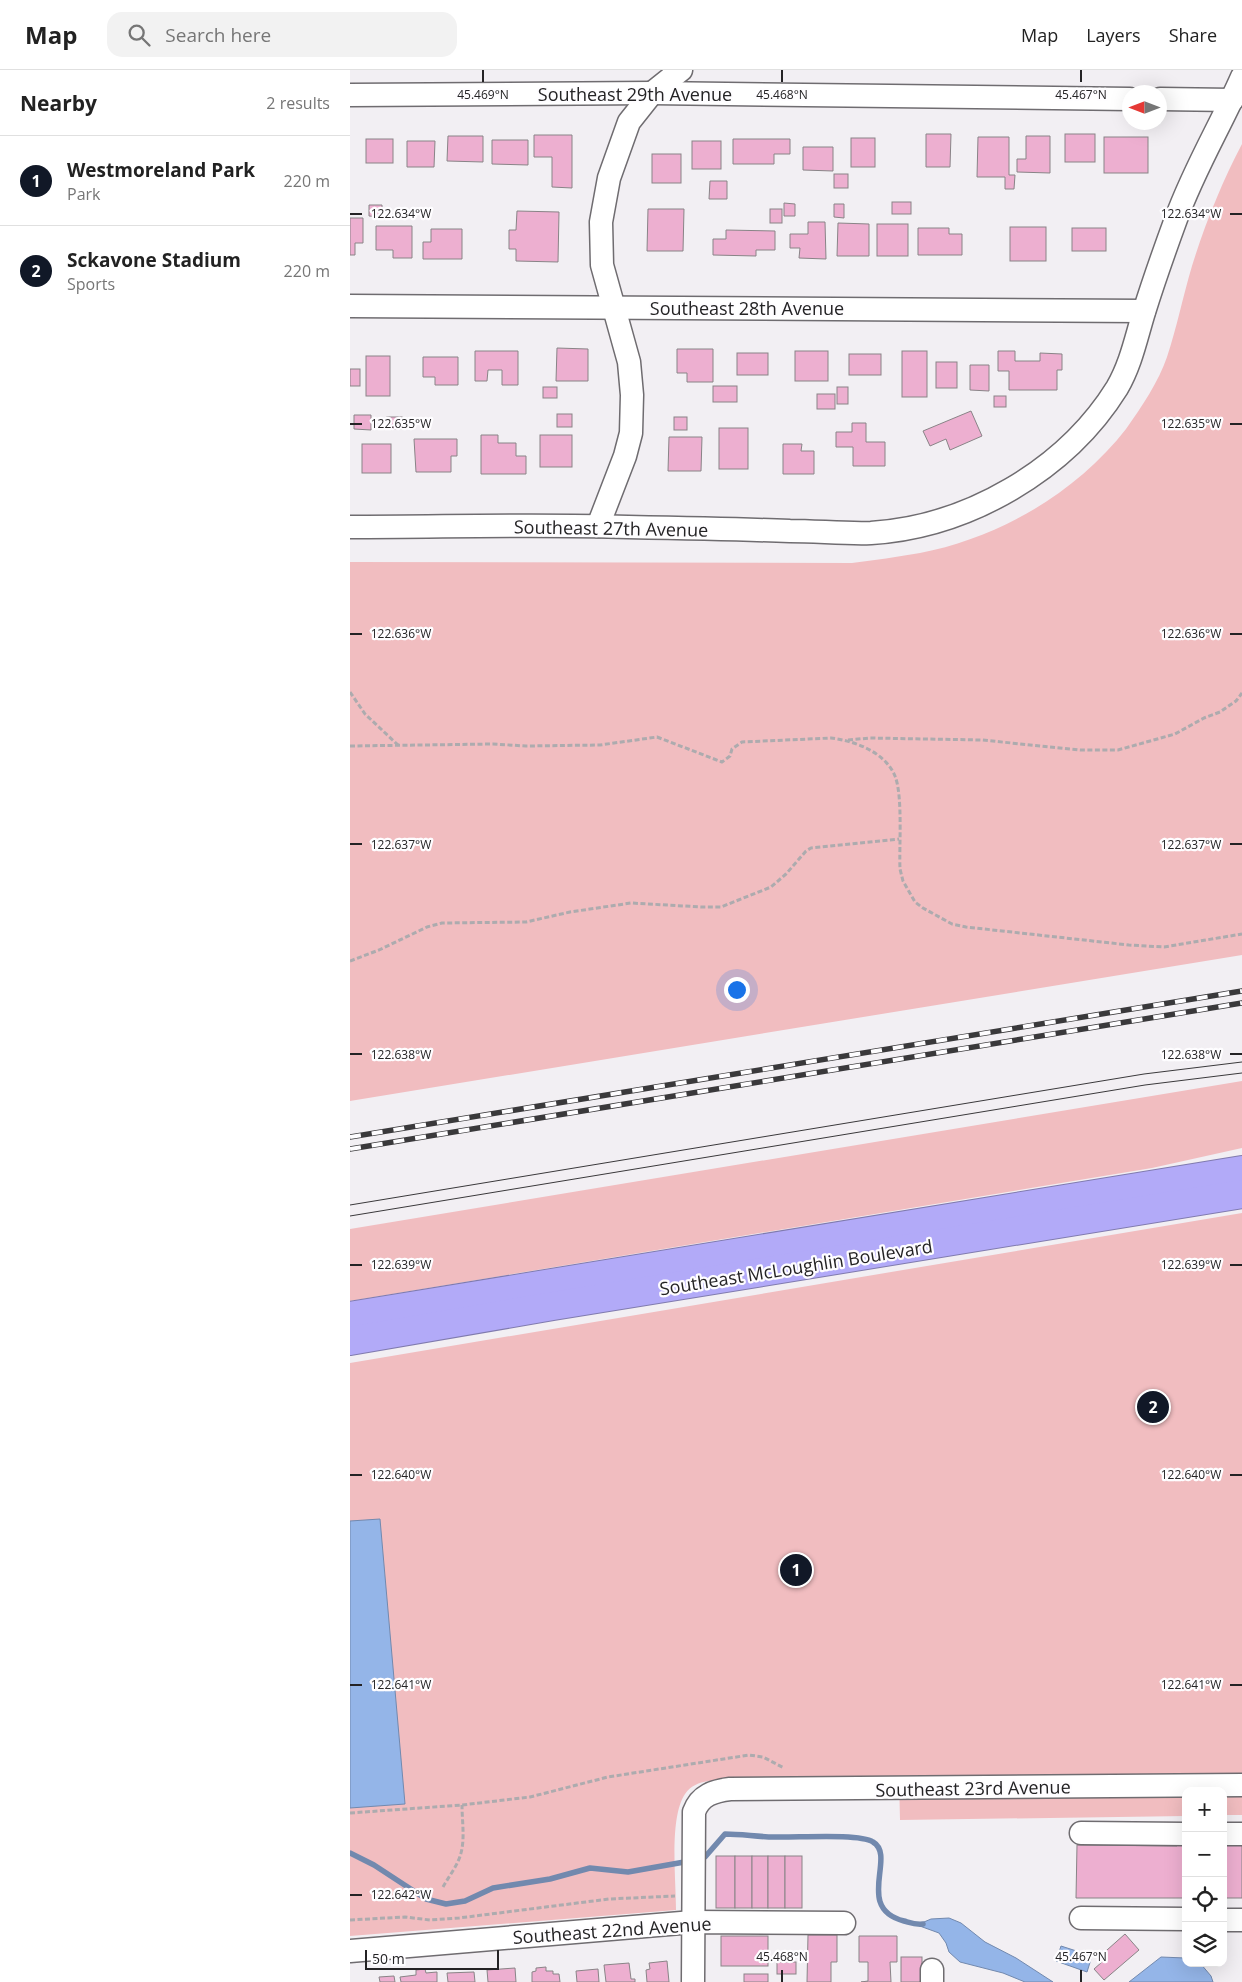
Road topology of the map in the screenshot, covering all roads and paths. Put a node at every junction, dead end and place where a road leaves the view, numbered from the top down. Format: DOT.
graph roads {
  1 [pos="681,70"];
  2 [pos="1242,77"];
  3 [pos="652,94"];
  4 [pos="350,95"];
  5 [pos="1122,99"];
  6 [pos="1167,99"];
  7 [pos="1232,100"];
  8 [pos="350,306"];
  9 [pos="613,308"];
  10 [pos="1144,311"];
  11 [pos="598,526"];
  12 [pos="350,527"];
  13 [pos="350,692"];
  14 [pos="1242,693"];
  15 [pos="845,740"];
  16 [pos="350,746"];
  17 [pos="400,746"];
  18 [pos="899,838"];
  19 [pos="1242,934"];
  20 [pos="350,960"];
  21 [pos="1242,1170"];
  22 [pos="1242,1194"];
  23 [pos="350,1316"];
  24 [pos="350,1341"];
  25 [pos="1242,1785"];
  26 [pos="784,1790"];
  27 [pos="462,1805"];
  28 [pos="350,1813"];
  29 [pos="1081,1833"];
  30 [pos="1182,1834"];
  31 [pos="1227,1834"];
  32 [pos="1242,1834"];
  33 [pos="443,1888"];
  34 [pos="693,1894"];
  35 [pos="1080,1918"];
  36 [pos="350,1920"];
  37 [pos="1182,1920"];
  38 [pos="1227,1920"];
  39 [pos="1242,1920"];
  40 [pos="693,1922"];
  41 [pos="844,1923"];
  42 [pos="350,1950"];
  43 [pos="693,1982"];
  1 -- 3 [label="street"];
  2 -- 7 [label="street, Southeast 27th Avenue"];
  3 -- 4 [label="street, Southeast 29th Avenue"];
  3 -- 5 [label="street, Southeast 29th Avenue"];
  3 -- 9 [label="street"];
  6 -- 7 [label="street"];
  7 -- 10 [label="street, Southeast 27th Avenue"];
  8 -- 9 [label="street, Southeast 28th Avenue"];
  9 -- 10 [label="street, Southeast 28th Avenue"];
  9 -- 11 [label="street"];
  10 -- 11 [label="street, Southeast 27th Avenue"];
  11 -- 12 [label="street, Southeast 27th Avenue"];
  13 -- 17 [label="path"];
  14 -- 15 [label="path"];
  15 -- 17 [label="path"];
  15 -- 18 [label="path"];
  16 -- 17 [label="path"];
  18 -- 19 [label="path"];
  18 -- 20 [label="path"];
  21 -- 23 [label="highway, Southeast McLoughlin Boulevard"];
  22 -- 24 [label="highway, Southeast McLoughlin Boulevard"];
  25 -- 26 [label="street, Southeast 23rd Avenue"];
  26 -- 27 [label="path"];
  26 -- 34 [label="street, Southeast 23rd Avenue"];
  27 -- 28 [label="path"];
  27 -- 33 [label="path"];
  29 -- 30 [label="street"];
  31 -- 32 [label="street"];
  34 -- 36 [label="path"];
  34 -- 40 [label="street"];
  35 -- 37 [label="street"];
  38 -- 39 [label="street"];
  40 -- 41 [label="street, Southeast 22nd Avenue"];
  40 -- 42 [label="street, Southeast 22nd Avenue"];
  40 -- 43 [label="street"];
}
